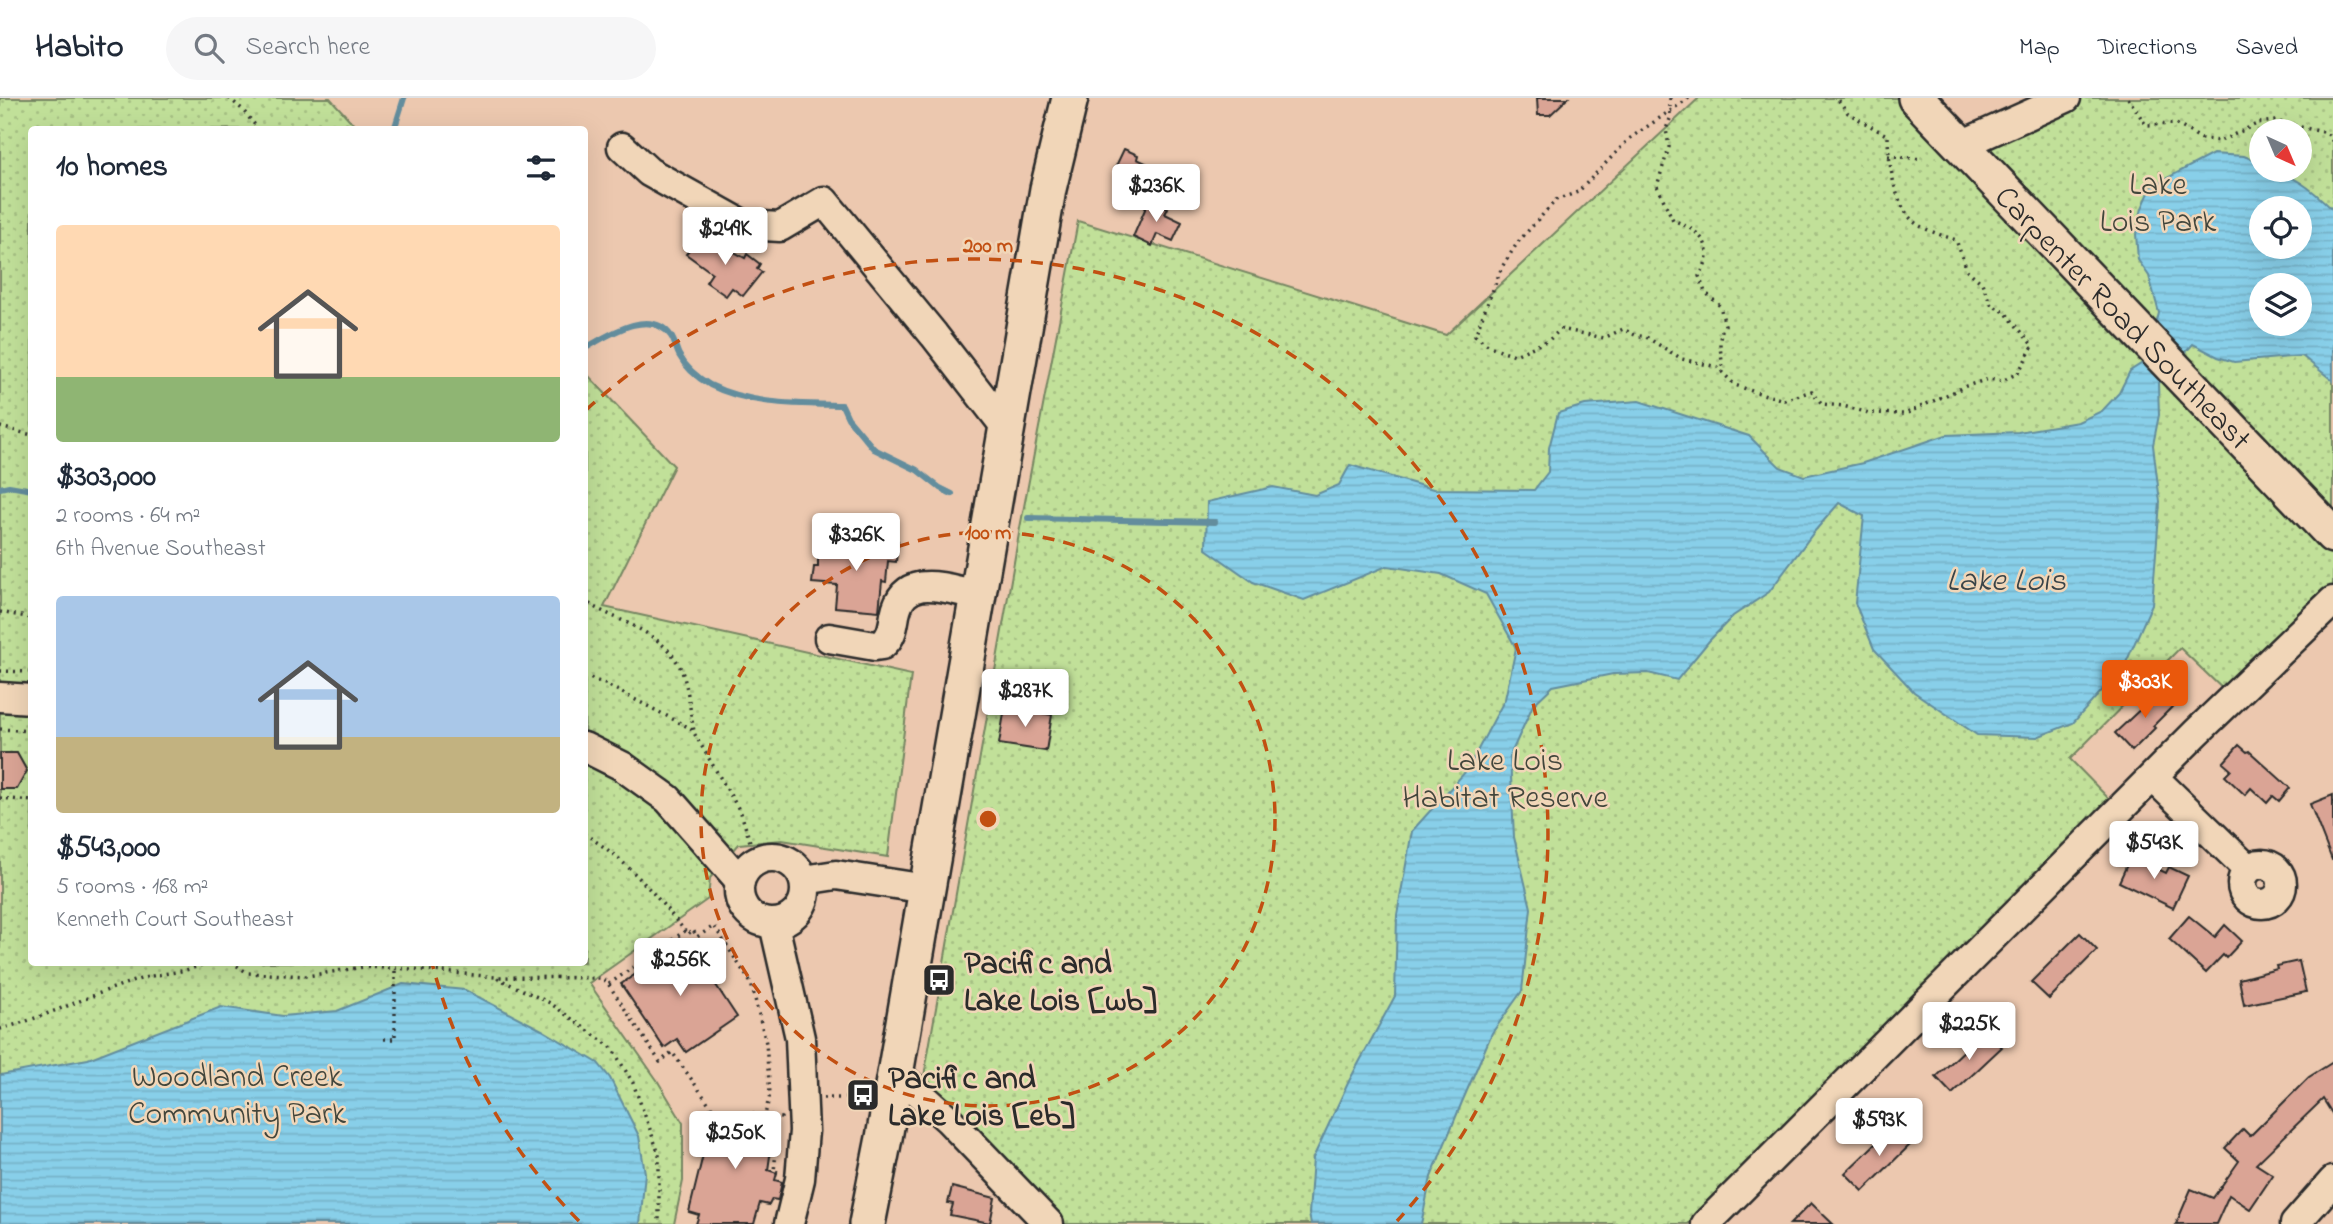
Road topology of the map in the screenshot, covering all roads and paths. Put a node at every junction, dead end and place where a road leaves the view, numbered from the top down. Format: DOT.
graph roads {
  1 [pos="229,98"];
  2 [pos="1070,98"];
  3 [pos="1670,98"];
  4 [pos="1689,98"];
  5 [pos="1837,98"];
  6 [pos="1916,98"];
  7 [pos="2066,98"];
  8 [pos="2128,98"];
  9 [pos="1669,111"];
  10 [pos="256,126"];
  11 [pos="2333,142"];
  12 [pos="1961,145"];
  13 [pos="622,148"];
  14 [pos="1888,156"];
  15 [pos="1923,159"];
  16 [pos="1723,373"];
  17 [pos="0,428"];
  18 [pos="1007,429"];
  19 [pos="28,434"];
  20 [pos="2328,530"];
  21 [pos="978,595"];
  22 [pos="2333,601"];
  23 [pos="588,602"];
  24 [pos="0,612"];
  25 [pos="28,617"];
  26 [pos="829,638"];
  27 [pos="0,671"];
  28 [pos="28,672"];
  29 [pos="588,678"];
  30 [pos="0,697"];
  31 [pos="28,699"];
  32 [pos="0,729"];
  33 [pos="28,731"];
  34 [pos="694,733"];
  35 [pos="588,749"];
  36 [pos="2153,777"];
  37 [pos="0,799"];
  38 [pos="28,801"];
  39 [pos="588,837"];
  40 [pos="2248,869"];
  41 [pos="748,871"];
  42 [pos="804,880"];
  43 [pos="927,889"];
  44 [pos="774,924"];
  45 [pos="685,930"];
  46 [pos="200,966"];
  47 [pos="237,966"];
  48 [pos="413,966"];
  49 [pos="395,968"];
  50 [pos="413,969"];
  51 [pos="495,977"];
  52 [pos="608,984"];
  53 [pos="0,1029"];
  54 [pos="384,1040"];
  55 [pos="893,1086"];
  56 [pos="801,1098"];
  57 [pos="769,1099"];
  58 [pos="765,1115"];
  59 [pos="800,1178"];
  60 [pos="2333,1181"];
  61 [pos="659,1224"];
  62 [pos="789,1224"];
  63 [pos="867,1224"];
  64 [pos="1049,1224"];
  65 [pos="1706,1224"];
  66 [pos="2295,1224"];
  1 -- 10 [label="path"];
  2 -- 18 [label="main road"];
  3 -- 9 [label="path"];
  4 -- 9 [label="path"];
  5 -- 14 [label="path"];
  6 -- 12 [label="main road, Carpenter Road Southeast"];
  7 -- 12 [label="street"];
  8 -- 11 [label="path"];
  9 -- 16 [label="path"];
  9 -- 16 [label="path"];
  12 -- 20 [label="main road, Carpenter Road Southeast"];
  13 -- 18 [label="street"];
  14 -- 15 [label="path"];
  14 -- 16 [label="path"];
  17 -- 19 [label="path"];
  18 -- 21 [label="main road"];
  21 -- 26 [label="street"];
  21 -- 43 [label="main road"];
  22 -- 36 [label="street"];
  23 -- 34 [label="path"];
  24 -- 25 [label="path"];
  27 -- 28 [label="path"];
  29 -- 34 [label="path"];
  30 -- 31 [label="street"];
  32 -- 33 [label="path"];
  34 -- 41 [label="path"];
  35 -- 41 [label="street"];
  36 -- 40 [label="street"];
  36 -- 65 [label="street"];
  37 -- 38 [label="path"];
  39 -- 45 [label="path"];
  41 -- 42 [label="street"];
  41 -- 44 [label="street"];
  42 -- 43 [label="street"];
  42 -- 44 [label="street"];
  43 -- 55 [label="main road"];
  44 -- 56 [label="street"];
  45 -- 52 [label="path"];
  45 -- 57 [label="path"];
  46 -- 53 [label="path"];
  47 -- 49 [label="path"];
  48 -- 50 [label="path"];
  49 -- 50 [label="path"];
  49 -- 54 [label="path"];
  50 -- 51 [label="path"];
  51 -- 52 [label="path"];
  51 -- 61 [label="path"];
  52 -- 58 [label="path"];
  55 -- 56 [label="path"];
  55 -- 63 [label="main road"];
  55 -- 64 [label="street"];
  56 -- 57 [label="path"];
  56 -- 59 [label="street"];
  57 -- 58 [label="path"];
  58 -- 59 [label="path"];
  59 -- 62 [label="street"];
  60 -- 66 [label="street"];
}
